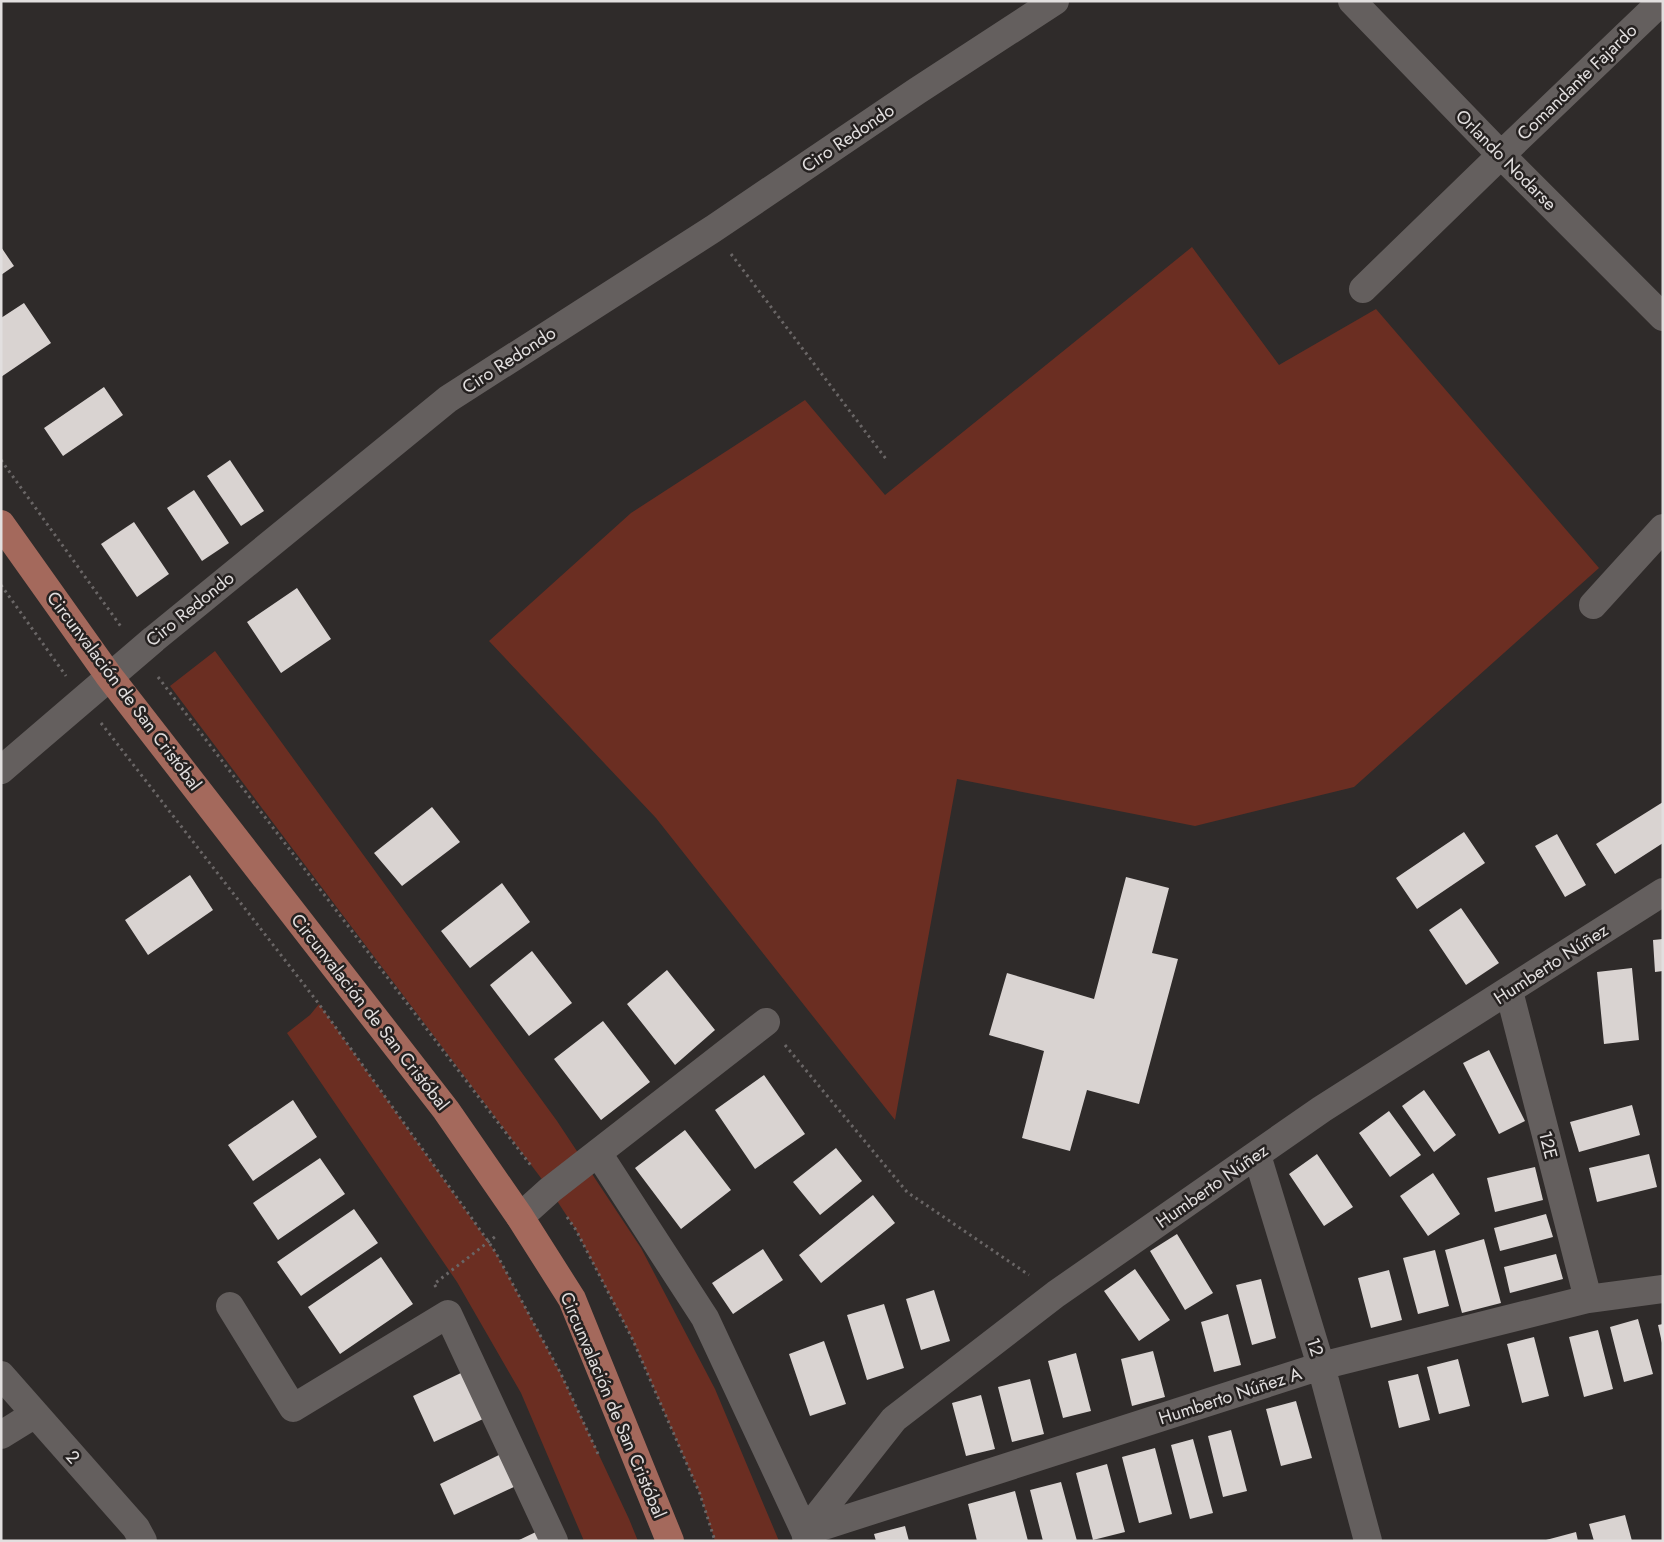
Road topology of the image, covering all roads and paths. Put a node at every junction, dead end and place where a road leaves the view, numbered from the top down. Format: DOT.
graph roads {
  1 [pos="1055,1"];
  2 [pos="1352,1"];
  3 [pos="1662,1"];
  4 [pos="1501,155"];
  5 [pos="713,229"];
  6 [pos="1363,290"];
  7 [pos="1663,317"];
  8 [pos="886,459"];
  9 [pos="1,524"];
  10 [pos="1663,528"];
  11 [pos="1,584"];
  12 [pos="1593,605"];
  13 [pos="110,676"];
  14 [pos="83,700"];
  15 [pos="1,770"];
  16 [pos="1663,892"];
  17 [pos="1509,991"];
  18 [pos="766,1022"];
  19 [pos="598,1153"];
  20 [pos="1257,1155"];
  21 [pos="520,1217"];
  22 [pos="488,1242"];
  23 [pos="1663,1289"];
  24 [pos="1056,1294"];
  25 [pos="1588,1299"];
  26 [pos="230,1306"];
  27 [pos="448,1314"];
  28 [pos="1321,1366"];
  29 [pos="1,1375"];
  30 [pos="35,1414"];
  31 [pos="1,1435"];
  32 [pos="601,1459"];
  33 [pos="806,1536"];
  34 [pos="143,1541"];
  35 [pos="554,1541"];
  36 [pos="670,1541"];
  37 [pos="1368,1541"];
  1 -- 5 [label="street, Ciro Redondo"];
  2 -- 4 [label="street, Orlando Nodarse"];
  3 -- 4 [label="street, Comandante Fajardo"];
  4 -- 6 [label="street, Comandante Fajardo"];
  4 -- 7 [label="street, Orlando Nodarse"];
  5 -- 8 [label="path"];
  5 -- 13 [label="street, Ciro Redondo"];
  9 -- 13 [label="main road, Circunvalación de San Cristóbal"];
  10 -- 12 [label="street"];
  11 -- 14 [label="path"];
  13 -- 14 [label="street, Ciro Redondo"];
  13 -- 21 [label="main road, Circunvalación de San Cristóbal"];
  14 -- 15 [label="street, Ciro Redondo"];
  14 -- 22 [label="path"];
  16 -- 17 [label="street, Humberto Núñez"];
  17 -- 20 [label="street, Humberto Núñez"];
  17 -- 25 [label="street, 12E"];
  18 -- 19 [label="street"];
  18 -- 24 [label="path"];
  19 -- 21 [label="street"];
  19 -- 33 [label="street"];
  20 -- 24 [label="street, Humberto Núñez"];
  20 -- 28 [label="street, 12"];
  21 -- 22 [label="path"];
  21 -- 36 [label="main road, Circunvalación de San Cristóbal"];
  22 -- 27 [label="path"];
  22 -- 32 [label="path"];
  23 -- 25 [label="street, Humberto Núñez A"];
  24 -- 33 [label="street, Humberto Núñez"];
  25 -- 28 [label="street, Humberto Núñez A"];
  26 -- 27 [label="street"];
  27 -- 35 [label="street"];
  28 -- 33 [label="street, Humberto Núñez A"];
  28 -- 37 [label="street, 12"];
  29 -- 30 [label="street, 2"];
  30 -- 31 [label="street"];
  30 -- 34 [label="street, 2"];
}
